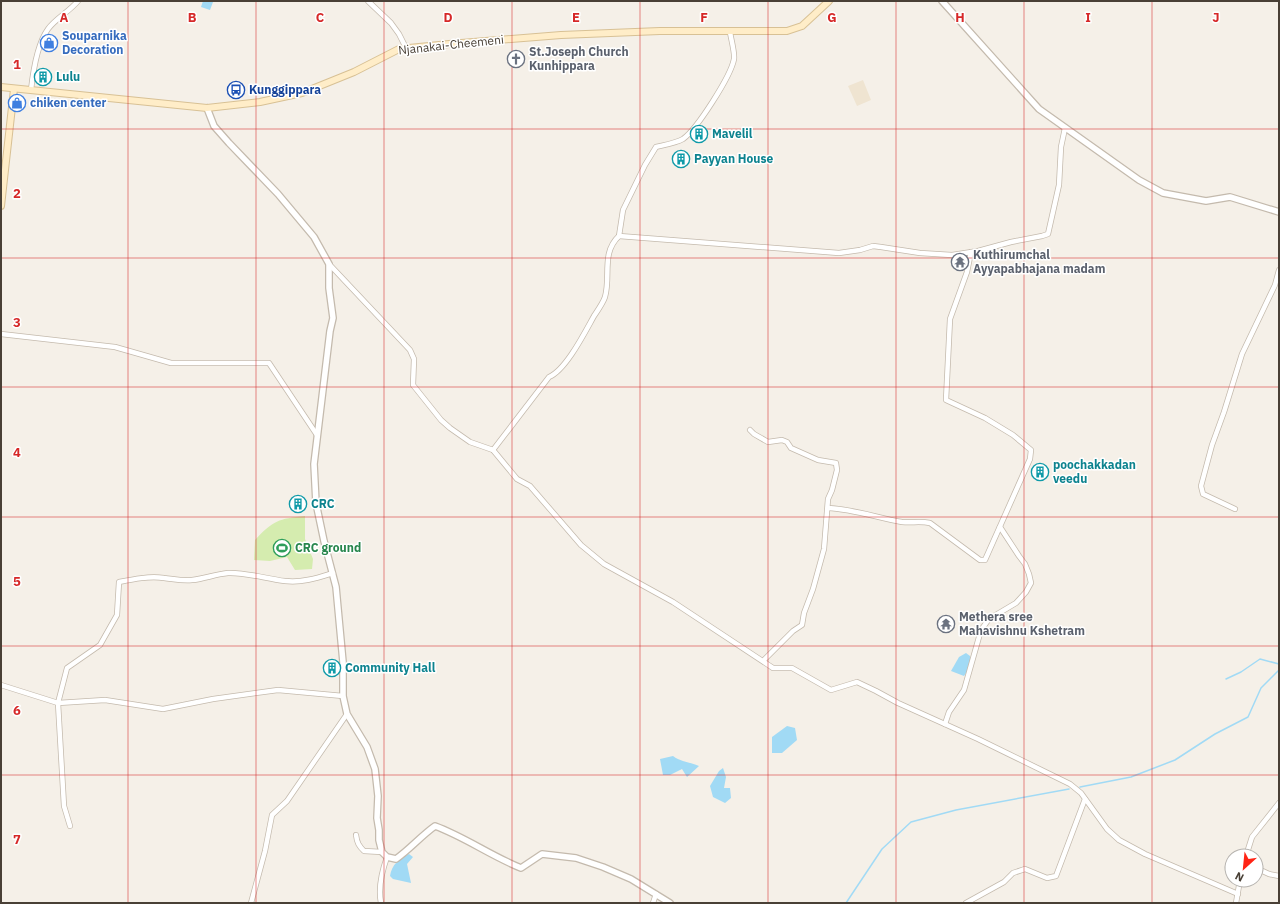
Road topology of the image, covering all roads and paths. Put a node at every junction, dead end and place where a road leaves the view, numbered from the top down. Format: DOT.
graph roads {
  1 [pos="78,1"];
  2 [pos="368,1"];
  3 [pos="829,1"];
  4 [pos="942,1"];
  5 [pos="730,32"];
  6 [pos="406,48"];
  7 [pos="1,87"];
  8 [pos="14,88"];
  9 [pos="31,90"];
  10 [pos="207,108"];
  11 [pos="1065,128"];
  12 [pos="1,206"];
  13 [pos="1279,212"];
  14 [pos="620,236"];
  15 [pos="971,252"];
  16 [pos="329,264"];
  17 [pos="1279,270"];
  18 [pos="1,334"];
  19 [pos="750,430"];
  20 [pos="317,435"];
  21 [pos="493,450"];
  22 [pos="828,508"];
  23 [pos="1235,509"];
  24 [pos="1000,527"];
  25 [pos="333,573"];
  26 [pos="763,661"];
  27 [pos="1,685"];
  28 [pos="343,696"];
  29 [pos="58,703"];
  30 [pos="347,714"];
  31 [pos="945,724"];
  32 [pos="1085,799"];
  33 [pos="1279,803"];
  34 [pos="70,826"];
  35 [pos="356,836"];
  36 [pos="1249,848"];
  37 [pos="382,852"];
  38 [pos="387,857"];
  39 [pos="1264,872"];
  40 [pos="1279,876"];
  41 [pos="1239,888"];
  42 [pos="656,894"];
  43 [pos="1238,894"];
  44 [pos="251,903"];
  45 [pos="381,903"];
  46 [pos="653,903"];
  47 [pos="670,903"];
  48 [pos="966,903"];
  49 [pos="1236,903"];
  1 -- 9 [label="street"];
  2 -- 6 [label="street"];
  3 -- 5 [label="main road, Njanakai-Cheemeni"];
  4 -- 11 [label="street"];
  5 -- 6 [label="main road, Njanakai-Cheemeni"];
  5 -- 14 [label="street"];
  6 -- 10 [label="main road, Njanakai-Cheemeni"];
  7 -- 8 [label="main road, Njanakai-Cheemeni"];
  8 -- 9 [label="main road, Njanakai-Cheemeni"];
  8 -- 12 [label="main road"];
  9 -- 10 [label="main road, Njanakai-Cheemeni"];
  10 -- 16 [label="street"];
  11 -- 13 [label="street"];
  11 -- 15 [label="street"];
  14 -- 15 [label="street"];
  14 -- 21 [label="street"];
  15 -- 24 [label="street"];
  16 -- 20 [label="street"];
  16 -- 21 [label="street"];
  17 -- 23 [label="street"];
  18 -- 20 [label="street"];
  19 -- 22 [label="street"];
  20 -- 25 [label="street"];
  21 -- 26 [label="street"];
  22 -- 24 [label="street"];
  22 -- 26 [label="street"];
  24 -- 31 [label="street"];
  25 -- 28 [label="street"];
  25 -- 29 [label="street"];
  26 -- 31 [label="street"];
  27 -- 29 [label="street"];
  28 -- 29 [label="street"];
  28 -- 30 [label="street"];
  29 -- 34 [label="street"];
  30 -- 37 [label="street"];
  30 -- 44 [label="street"];
  31 -- 32 [label="street"];
  32 -- 43 [label="street"];
  32 -- 48 [label="street"];
  33 -- 36 [label="street"];
  35 -- 37 [label="street"];
  37 -- 38 [label="street"];
  38 -- 42 [label="street"];
  38 -- 45 [label="street"];
  39 -- 40 [label="street"];
  41 -- 43 [label="street"];
  42 -- 46 [label="street"];
  42 -- 47 [label="street"];
  43 -- 49 [label="street"];
}
